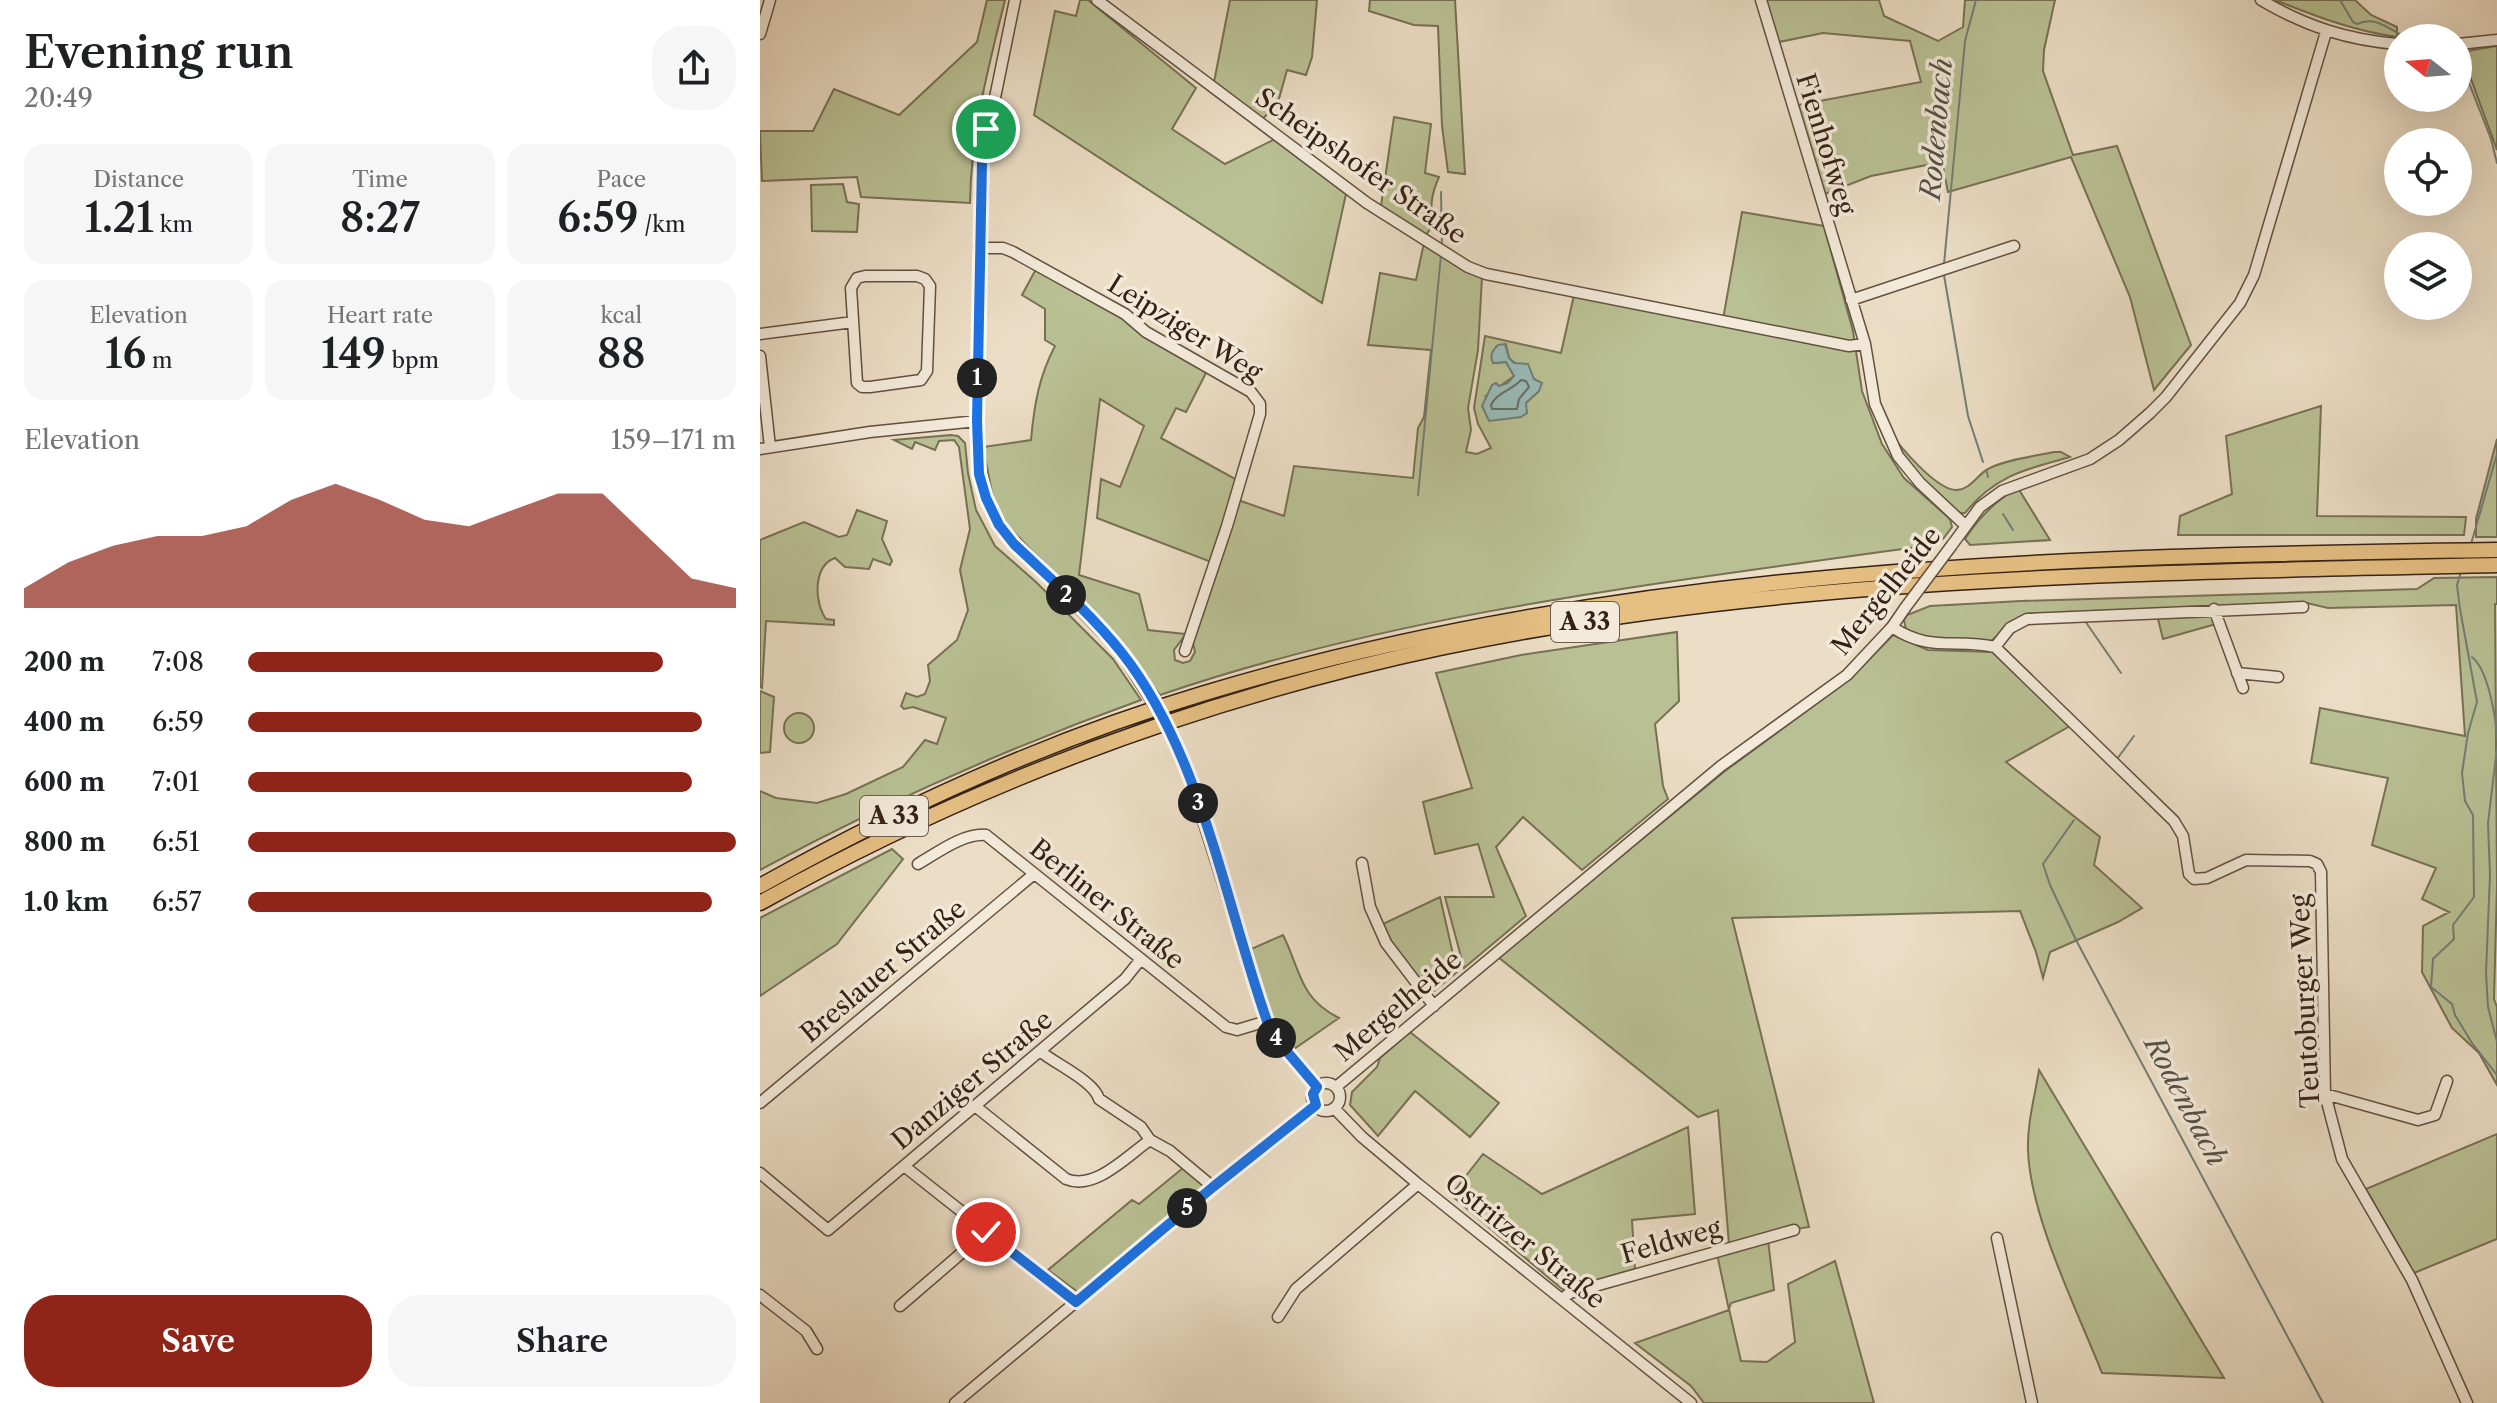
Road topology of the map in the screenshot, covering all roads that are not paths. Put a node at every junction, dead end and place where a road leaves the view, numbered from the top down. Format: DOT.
graph roads {
  1 [pos="770,0"];
  2 [pos="1015,0"];
  3 [pos="1097,0"];
  4 [pos="1761,0"];
  5 [pos="2261,0"];
  6 [pos="2326,32"];
  7 [pos="760,34"];
  8 [pos="2497,40"];
  9 [pos="2384,43"];
  10 [pos="2472,43"];
  11 [pos="2014,246"];
  12 [pos="979,248"];
  13 [pos="1851,300"];
  14 [pos="853,322"];
  15 [pos="760,334"];
  16 [pos="1865,344"];
  17 [pos="760,356"];
  18 [pos="977,421"];
  19 [pos="765,448"];
  20 [pos="1966,526"];
  21 [pos="2494,557"];
  22 [pos="2303,607"];
  23 [pos="2214,609"];
  24 [pos="1892,627"];
  25 [pos="1995,647"];
  26 [pos="1185,651"];
  27 [pos="2237,673"];
  28 [pos="2278,677"];
  29 [pos="2243,688"];
  30 [pos="1362,863"];
  31 [pos="918,864"];
  32 [pos="1034,874"];
  33 [pos="760,886"];
  34 [pos="760,903"];
  35 [pos="1141,959"];
  36 [pos="1434,1006"];
  37 [pos="1267,1021"];
  38 [pos="1040,1051"];
  39 [pos="2447,1081"];
  40 [pos="1317,1087"];
  41 [pos="1336,1087"];
  42 [pos="2325,1094"];
  43 [pos="760,1103"];
  44 [pos="1316,1105"];
  45 [pos="975,1106"];
  46 [pos="1334,1108"];
  47 [pos="1150,1140"];
  48 [pos="904,1166"];
  49 [pos="760,1173"];
  50 [pos="1418,1184"];
  51 [pos="1213,1187"];
  52 [pos="1794,1230"];
  53 [pos="986,1232"];
  54 [pos="1997,1238"];
  55 [pos="760,1295"];
  56 [pos="1562,1299"];
  57 [pos="1076,1302"];
  58 [pos="900,1306"];
  59 [pos="1278,1317"];
  60 [pos="817,1349"];
  61 [pos="955,1403"];
  62 [pos="1691,1403"];
  63 [pos="2032,1403"];
  64 [pos="2467,1403"];
  1 -- 7 [label="street"];
  2 -- 12 [label="street"];
  3 -- 16 [label="street, Scheipshofer Straße"];
  4 -- 13 [label="street, Fienhofweg"];
  5 -- 6 [label="street"];
  6 -- 9 [label="street"];
  6 -- 20 [label="street, Mergelheide"];
  8 -- 10 [label="street"];
  11 -- 13 [label="street"];
  12 -- 18 [label="street"];
  12 -- 26 [label="street, Leipziger Weg"];
  13 -- 16 [label="street, Fienhofweg"];
  14 -- 14 [label="street"];
  14 -- 15 [label="street"];
  16 -- 20 [label="street, Fienhofweg"];
  17 -- 19 [label="street"];
  18 -- 19 [label="street"];
  18 -- 37 [label="street, bridge"];
  20 -- 24 [label="street, Mergelheide, bridge"];
  21 -- 33 [label="highway, A 33"];
  21 -- 34 [label="highway, A 33"];
  22 -- 23 [label="street"];
  23 -- 25 [label="street"];
  23 -- 27 [label="street"];
  24 -- 25 [label="street"];
  24 -- 36 [label="street, Mergelheide"];
  25 -- 42 [label="street, Teutoburger Weg"];
  27 -- 28 [label="street"];
  27 -- 29 [label="street"];
  30 -- 36 [label="street"];
  31 -- 32 [label="street, Berliner Straße"];
  32 -- 35 [label="street, Berliner Straße"];
  32 -- 43 [label="street, Breslauer Straße"];
  35 -- 37 [label="street, Berliner Straße"];
  35 -- 38 [label="street, Danziger Straße"];
  36 -- 41 [label="street, Mergelheide"];
  37 -- 40 [label="street"];
  38 -- 45 [label="street, Danziger Straße"];
  38 -- 47 [label="street"];
  39 -- 42 [label="street"];
  40 -- 41 [label="street"];
  40 -- 44 [label="street"];
  41 -- 46 [label="street"];
  42 -- 64 [label="street, Teutoburger Weg"];
  44 -- 46 [label="street"];
  44 -- 51 [label="street"];
  45 -- 47 [label="street"];
  45 -- 48 [label="street, Danziger Straße"];
  46 -- 50 [label="street, Ostritzer Straße"];
  47 -- 51 [label="street"];
  48 -- 49 [label="street, Danziger Straße"];
  48 -- 53 [label="street"];
  50 -- 56 [label="street, Ostritzer Straße"];
  50 -- 59 [label="street"];
  51 -- 57 [label="street"];
  52 -- 56 [label="street, Feldweg"];
  53 -- 57 [label="street"];
  53 -- 58 [label="street"];
  54 -- 63 [label="street"];
  55 -- 60 [label="street"];
  56 -- 62 [label="street, Ostritzer Straße"];
  57 -- 61 [label="street"];
}
